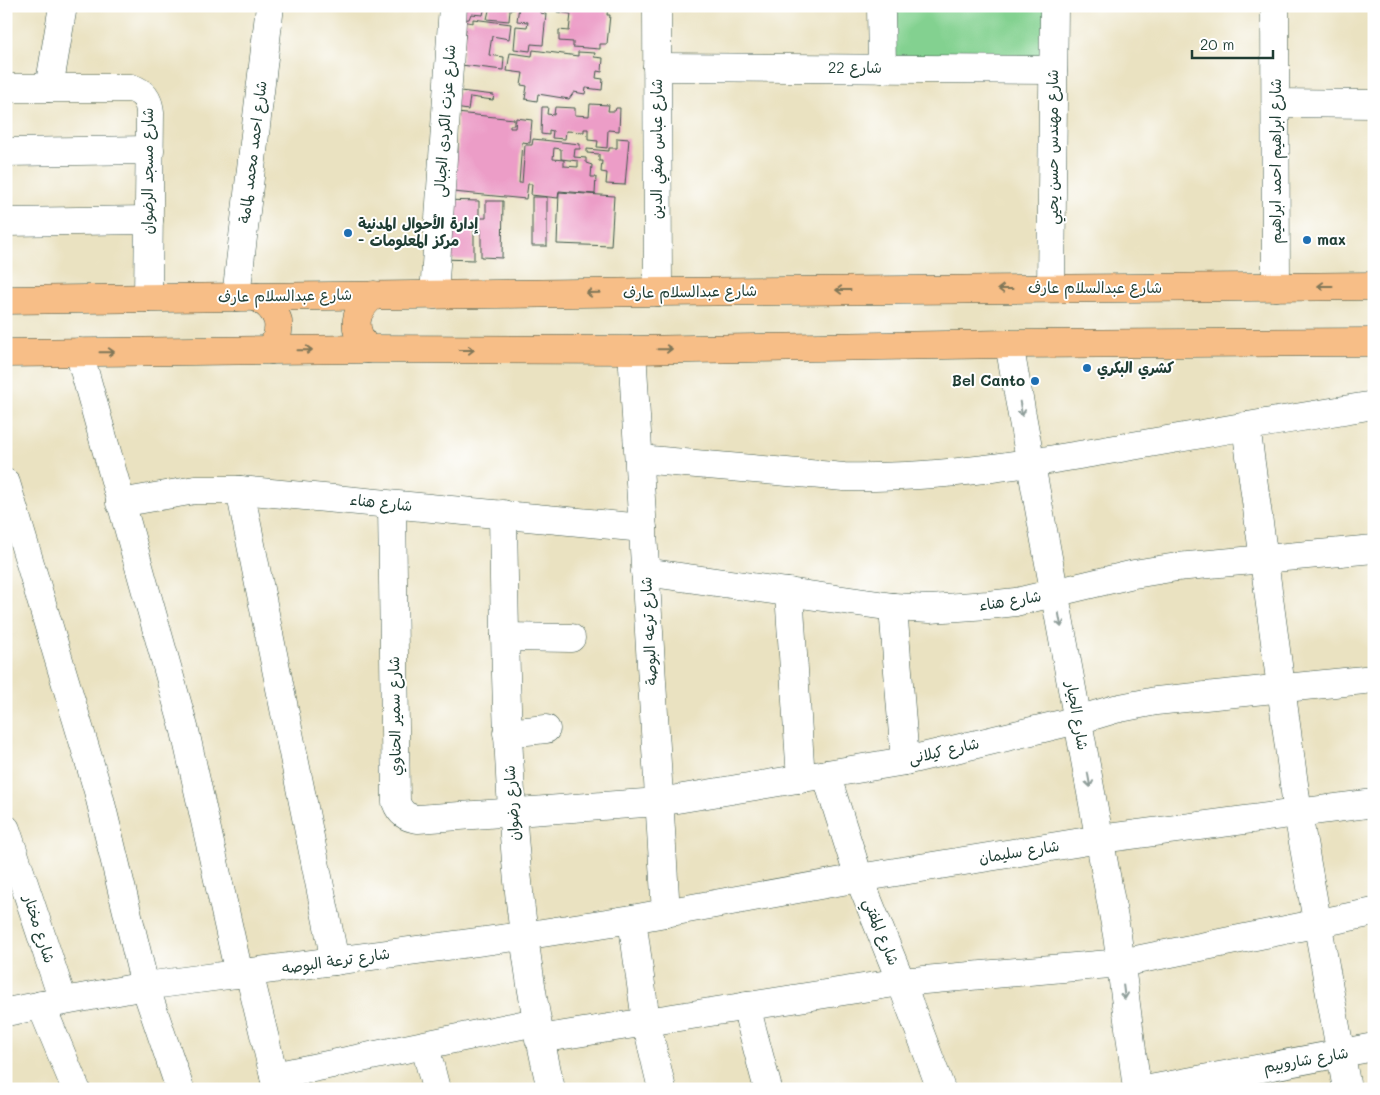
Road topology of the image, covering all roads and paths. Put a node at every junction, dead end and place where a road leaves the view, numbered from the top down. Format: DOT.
graph roads {
  1 [pos="63,6"];
  2 [pos="270,6"];
  3 [pos="453,6"];
  4 [pos="657,6"];
  5 [pos="881,6"];
  6 [pos="1054,6"];
  7 [pos="1275,6"];
  8 [pos="657,67"];
  9 [pos="882,69"];
  10 [pos="1053,70"];
  11 [pos="6,88"];
  12 [pos="49,88"];
  13 [pos="1276,103"];
  14 [pos="1374,104"];
  15 [pos="150,150"];
  16 [pos="6,152"];
  17 [pos="148,220"];
  18 [pos="6,222"];
  19 [pos="1374,286"];
  20 [pos="1276,287"];
  21 [pos="1051,288"];
  22 [pos="658,292"];
  23 [pos="374,295"];
  24 [pos="434,295"];
  25 [pos="247,297"];
  26 [pos="148,298"];
  27 [pos="6,300"];
  28 [pos="1374,342"];
  29 [pos="1009,344"];
  30 [pos="368,349"];
  31 [pos="270,350"];
  32 [pos="632,350"];
  33 [pos="79,352"];
  34 [pos="6,353"];
  35 [pos="1374,405"];
  36 [pos="1246,426"];
  37 [pos="639,460"];
  38 [pos="1031,464"];
  39 [pos="6,483"];
  40 [pos="240,490"];
  41 [pos="120,503"];
  42 [pos="392,505"];
  43 [pos="503,514"];
  44 [pos="643,528"];
  45 [pos="1374,549"];
  46 [pos="1264,560"];
  47 [pos="645,572"];
  48 [pos="789,592"];
  49 [pos="1055,593"];
  50 [pos="893,607"];
  51 [pos="505,637"];
  52 [pos="571,638"];
  53 [pos="1374,678"];
  54 [pos="1281,687"];
  55 [pos="1078,720"];
  56 [pos="546,729"];
  57 [pos="507,733"];
  58 [pos="904,760"];
  59 [pos="814,777"];
  60 [pos="659,802"];
  61 [pos="1374,803"];
  62 [pos="512,812"];
  63 [pos="1298,814"];
  64 [pos="6,829"];
  65 [pos="1100,839"];
  66 [pos="859,878"];
  67 [pos="1374,912"];
  68 [pos="666,913"];
  69 [pos="632,919"];
  70 [pos="1317,923"];
  71 [pos="523,936"];
  72 [pos="335,961"];
  73 [pos="1121,963"];
  74 [pos="244,973"];
  75 [pos="901,982"];
  76 [pos="145,986"];
  77 [pos="52,1003"];
  78 [pos="746,1006"];
  79 [pos="6,1012"];
  80 [pos="646,1021"];
  81 [pos="538,1030"];
  82 [pos="425,1046"];
  83 [pos="1374,1047"];
  84 [pos="1340,1053"];
  85 [pos="276,1082"];
  86 [pos="76,1089"];
  87 [pos="180,1089"];
  88 [pos="436,1089"];
  89 [pos="551,1089"];
  90 [pos="662,1089"];
  91 [pos="768,1089"];
  92 [pos="941,1089"];
  93 [pos="1138,1089"];
  94 [pos="1150,1089"];
  95 [pos="1347,1089"];
  1 -- 12 [label="street"];
  2 -- 25 [label="street, شارع احمد محمد لمامة"];
  3 -- 24 [label="street, شارع عزت الكردى الجبالى"];
  4 -- 8 [label="street, شارع عباس صفي الدين"];
  5 -- 9 [label="street"];
  6 -- 10 [label="street, شارع مهندس حسن يحيي"];
  7 -- 13 [label="street, شارع ابراهيم احمد ابراهيم"];
  8 -- 9 [label="street, شارع 22"];
  8 -- 22 [label="street, شارع عباس صفي الدين"];
  9 -- 10 [label="street, شارع 22"];
  10 -- 21 [label="street, شارع مهندس حسن يحيي"];
  11 -- 12 [label="street, شارع مسجد الرضوان"];
  12 -- 15 [label="street, شارع مسجد الرضوان"];
  13 -- 14 [label="street"];
  13 -- 20 [label="street, شارع ابراهيم احمد ابراهيم"];
  15 -- 16 [label="street"];
  15 -- 17 [label="street, شارع مسجد الرضوان"];
  17 -- 18 [label="street"];
  17 -- 26 [label="street, شارع مسجد الرضوان"];
  19 -- 20 [label="main road, شارع عبدالسلام عارف, one-way"];
  20 -- 21 [label="main road, شارع عبدالسلام عارف"];
  21 -- 22 [label="main road, شارع عبدالسلام عارف, one-way"];
  22 -- 24 [label="main road, شارع عبدالسلام عارف, one-way"];
  23 -- 24 [label="main road, شارع عبدالسلام عارف"];
  23 -- 25 [label="main road, شارع عبدالسلام عارف"];
  23 -- 30 [label="main road"];
  25 -- 26 [label="main road, شارع عبدالسلام عارف"];
  25 -- 31 [label="main road"];
  26 -- 27 [label="main road, شارع عبدالسلام عارف"];
  28 -- 29 [label="main road"];
  32 -- 29 [label="main road, one-way"];
  29 -- 38 [label="street, شارع الجيار, one-way"];
  31 -- 30 [label="main road, one-way"];
  30 -- 32 [label="main road, one-way"];
  33 -- 31 [label="main road, one-way"];
  32 -- 37 [label="street, شارع ترعه البوصة"];
  33 -- 34 [label="main road"];
  33 -- 41 [label="street"];
  35 -- 36 [label="street"];
  36 -- 38 [label="street"];
  36 -- 46 [label="street"];
  37 -- 38 [label="street"];
  37 -- 44 [label="street, شارع ترعه البوصة"];
  38 -- 49 [label="street, شارع الجيار"];
  39 -- 76 [label="street"];
  40 -- 41 [label="street, شارع هناء"];
  40 -- 42 [label="street, شارع هناء"];
  40 -- 72 [label="street"];
  41 -- 74 [label="street"];
  42 -- 43 [label="street, شارع هناء"];
  42 -- 62 [label="street, شارع سمير الحناوي"];
  43 -- 44 [label="street, شارع هناء"];
  43 -- 51 [label="street, شارع رضوان"];
  44 -- 47 [label="street, شارع ترعه البوصة"];
  45 -- 46 [label="street, شارع هناء"];
  46 -- 49 [label="street, شارع هناء"];
  46 -- 54 [label="street"];
  47 -- 48 [label="street, شارع هناء"];
  47 -- 60 [label="street, شارع ترعه البوصة"];
  48 -- 50 [label="street, شارع هناء"];
  48 -- 59 [label="street, شارع المفتي"];
  49 -- 50 [label="street, شارع هناء"];
  49 -- 55 [label="street, شارع الجيار, one-way"];
  50 -- 58 [label="street"];
  51 -- 52 [label="street"];
  51 -- 57 [label="street, شارع رضوان"];
  53 -- 54 [label="street, شارع كيلانى"];
  54 -- 55 [label="street, شارع كيلانى"];
  54 -- 63 [label="street"];
  55 -- 58 [label="street, شارع كيلانى"];
  55 -- 65 [label="street, شارع الجيار, one-way"];
  56 -- 57 [label="street"];
  57 -- 62 [label="street, شارع رضوان"];
  58 -- 59 [label="street, شارع كيلانى"];
  59 -- 60 [label="street, شارع كيلانى"];
  59 -- 66 [label="street, شارع المفتي"];
  60 -- 62 [label="street, شارع كيلانى"];
  60 -- 68 [label="street, شارع ترعه البوصة"];
  61 -- 63 [label="street, شارع سليمان"];
  62 -- 71 [label="street, شارع رضوان"];
  63 -- 65 [label="street, شارع سليمان"];
  63 -- 70 [label="street"];
  64 -- 77 [label="street, شارع مختار"];
  65 -- 66 [label="street, شارع سليمان"];
  65 -- 73 [label="street, شارع الجيار"];
  66 -- 68 [label="street, شارع سليمان"];
  66 -- 75 [label="street, شارع المفتي"];
  67 -- 70 [label="street"];
  68 -- 69 [label="street, شارع ترعة البوصه"];
  69 -- 71 [label="street, شارع ترعة البوصه"];
  69 -- 80 [label="street"];
  70 -- 73 [label="street"];
  70 -- 84 [label="street"];
  71 -- 72 [label="street, شارع ترعة البوصه"];
  71 -- 81 [label="street, شارع رضوان"];
  72 -- 74 [label="street, شارع ترعة البوصه"];
  73 -- 75 [label="street"];
  73 -- 93 [label="street, شارع الجيار, one-way"];
  74 -- 76 [label="street, شارع ترعة البوصه"];
  74 -- 85 [label="street"];
  75 -- 78 [label="street"];
  75 -- 92 [label="street, شارع المفتي"];
  76 -- 77 [label="street, شارع ترعة البوصه"];
  76 -- 87 [label="street"];
  77 -- 79 [label="street, شارع ترعة البوصه"];
  77 -- 86 [label="street, شارع مختار"];
  78 -- 80 [label="street"];
  78 -- 91 [label="street"];
  80 -- 81 [label="street"];
  80 -- 90 [label="street"];
  81 -- 82 [label="street"];
  81 -- 89 [label="street, شارع رضوان"];
  82 -- 85 [label="street"];
  82 -- 88 [label="street"];
  83 -- 84 [label="street, شارع شاروبيم"];
  84 -- 94 [label="street, شارع شاروبيم"];
  84 -- 95 [label="street"];
}
